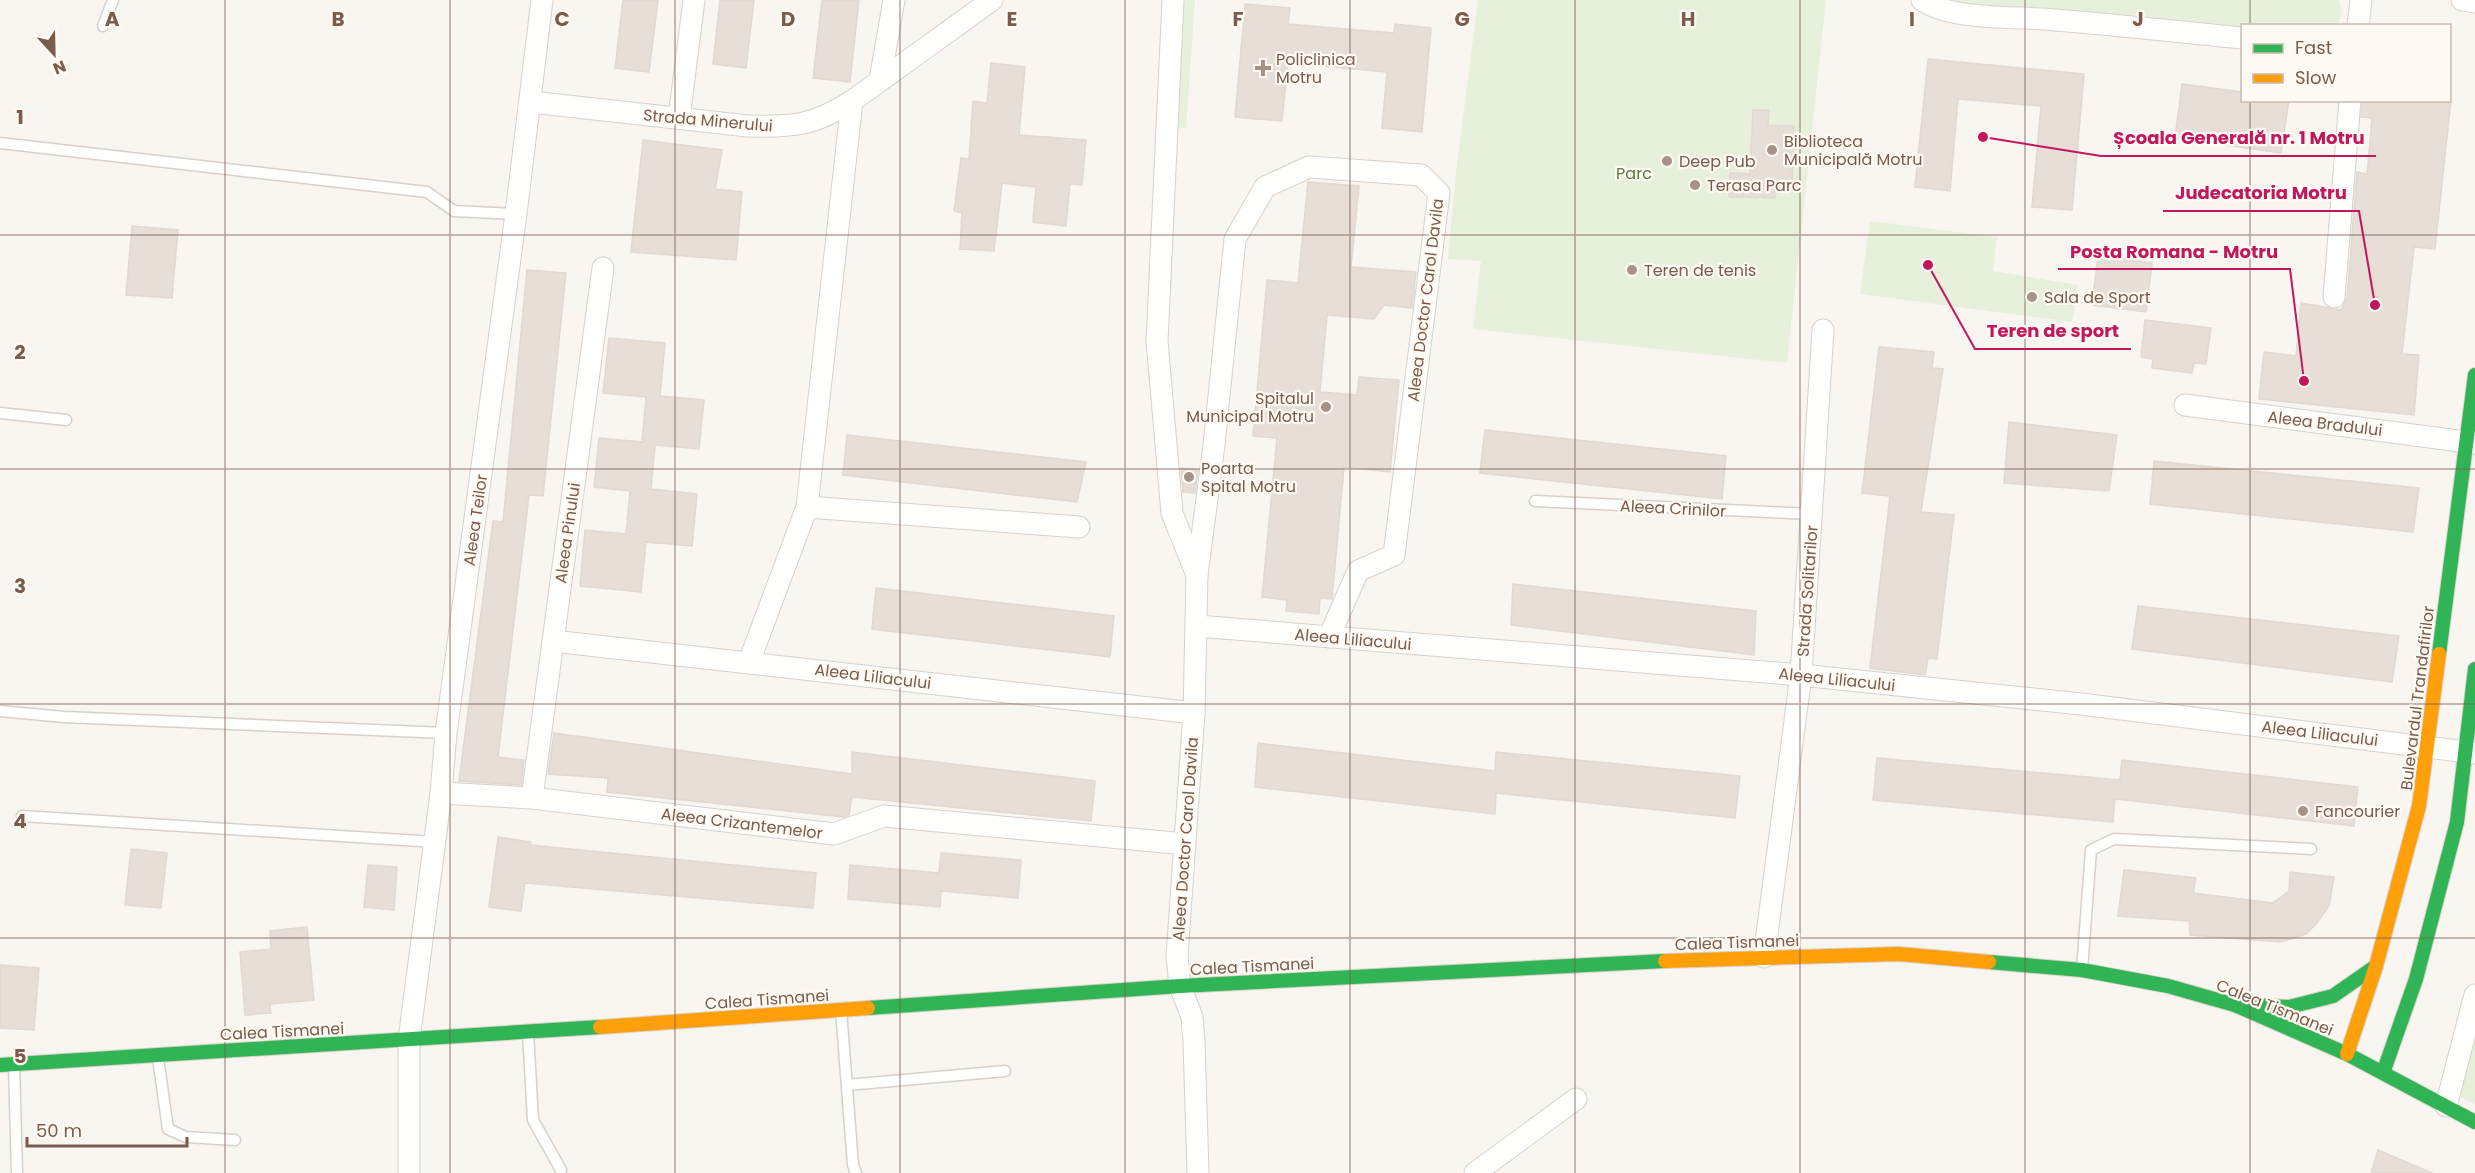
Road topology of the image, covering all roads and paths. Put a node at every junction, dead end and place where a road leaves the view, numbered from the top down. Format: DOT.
graph roads {
  1 [pos="113,0"];
  2 [pos="542,0"];
  3 [pos="694,0"];
  4 [pos="894,0"];
  5 [pos="992,0"];
  6 [pos="1173,0"];
  7 [pos="1922,0"];
  8 [pos="2361,0"];
  9 [pos="2462,0"];
  10 [pos="2475,2"];
  11 [pos="2358,24"];
  12 [pos="103,26"];
  13 [pos="2241,38"];
  14 [pos="880,80"];
  15 [pos="852,101"];
  16 [pos="531,102"];
  17 [pos="2350,102"];
  18 [pos="679,118"];
  19 [pos="0,143"];
  20 [pos="516,214"];
  21 [pos="603,268"];
  22 [pos="2334,297"];
  23 [pos="1823,330"];
  24 [pos="2475,375"];
  25 [pos="2185,405"];
  26 [pos="0,413"];
  27 [pos="66,420"];
  28 [pos="2471,442"];
  29 [pos="1535,501"];
  30 [pos="807,507"];
  31 [pos="1812,514"];
  32 [pos="1079,527"];
  33 [pos="1197,575"];
  34 [pos="1197,626"];
  35 [pos="1329,637"];
  36 [pos="553,641"];
  37 [pos="749,662"];
  38 [pos="2475,669"];
  39 [pos="1802,675"];
  40 [pos="0,711"];
  41 [pos="1194,713"];
  42 [pos="446,733"];
  43 [pos="2427,746"];
  44 [pos="2470,752"];
  45 [pos="441,793"];
  46 [pos="532,798"];
  47 [pos="22,816"];
  48 [pos="435,842"];
  49 [pos="1185,844"];
  50 [pos="2311,849"];
  51 [pos="1764,957"];
  52 [pos="2376,966"];
  53 [pos="2082,970"];
  54 [pos="1180,986"];
  55 [pos="2475,994"];
  56 [pos="2235,1005"];
  57 [pos="841,1010"];
  58 [pos="528,1032"];
  59 [pos="409,1041"];
  60 [pos="2347,1054"];
  61 [pos="158,1055"];
  62 [pos="7,1064"];
  63 [pos="1005,1071"];
  64 [pos="2383,1073"];
  65 [pos="847,1085"];
  66 [pos="1576,1099"];
  67 [pos="2446,1106"];
  68 [pos="2475,1122"];
  69 [pos="235,1140"];
  70 [pos="561,1170"];
  71 [pos="17,1173"];
  72 [pos="409,1173"];
  73 [pos="856,1173"];
  74 [pos="1198,1173"];
  75 [pos="1475,1173"];
  1 -- 12 [label="lane"];
  2 -- 16 [label="street, Aleea Teilor"];
  3 -- 18 [label="street"];
  4 -- 14 [label="street"];
  5 -- 14 [label="street, Strada Minerului"];
  6 -- 33 [label="street, Aleea Doctor Carol Davila"];
  7 -- 13 [label="street"];
  8 -- 11 [label="street"];
  9 -- 10 [label="street"];
  14 -- 15 [label="street, Strada Minerului"];
  15 -- 18 [label="street, Strada Minerului"];
  15 -- 30 [label="street"];
  16 -- 18 [label="street, Strada Minerului"];
  16 -- 20 [label="street, Aleea Teilor"];
  17 -- 22 [label="street"];
  19 -- 20 [label="lane"];
  20 -- 42 [label="street, Aleea Teilor"];
  21 -- 36 [label="street, Aleea Pinului"];
  23 -- 31 [label="street, Strada Solitarilor"];
  24 -- 28 [label="main road, Bulevardul Trandafirilor"];
  25 -- 28 [label="street, Aleea Bradului"];
  26 -- 27 [label="lane"];
  28 -- 43 [label="main road, Bulevardul Trandafirilor"];
  29 -- 31 [label="lane, Aleea Crinilor"];
  30 -- 32 [label="street"];
  30 -- 37 [label="street"];
  31 -- 39 [label="street, Strada Solitarilor"];
  33 -- 34 [label="street, Aleea Doctor Carol Davila"];
  33 -- 35 [label="street, Aleea Doctor Carol Davila"];
  34 -- 35 [label="street, Aleea Liliacului"];
  34 -- 41 [label="street, Aleea Doctor Carol Davila"];
  35 -- 39 [label="street, Aleea Liliacului"];
  36 -- 37 [label="street, Aleea Liliacului"];
  36 -- 46 [label="street, Aleea Pinului"];
  37 -- 41 [label="street, Aleea Liliacului"];
  38 -- 44 [label="main road"];
  39 -- 43 [label="street, Aleea Liliacului"];
  39 -- 51 [label="street, Strada Solitarilor"];
  40 -- 42 [label="lane"];
  41 -- 49 [label="street, Aleea Doctor Carol Davila"];
  42 -- 45 [label="street, Aleea Teilor"];
  43 -- 44 [label="street, Aleea Liliacului"];
  43 -- 52 [label="main road, Bulevardul Trandafirilor"];
  44 -- 64 [label="main road"];
  45 -- 46 [label="street, Aleea Crizantemelor"];
  45 -- 48 [label="street, Aleea Teilor"];
  46 -- 49 [label="street, Aleea Crizantemelor"];
  47 -- 48 [label="lane"];
  48 -- 59 [label="street, Aleea Teilor"];
  49 -- 54 [label="street, Aleea Doctor Carol Davila"];
  50 -- 53 [label="lane"];
  51 -- 53 [label="main road, Calea Tismanei"];
  51 -- 54 [label="main road, Calea Tismanei"];
  52 -- 56 [label="main road"];
  52 -- 60 [label="main road, Bulevardul Trandafirilor"];
  53 -- 56 [label="main road, Calea Tismanei"];
  54 -- 57 [label="main road, Calea Tismanei"];
  54 -- 74 [label="street, Aleea Doctor Carol Davila"];
  55 -- 67 [label="street"];
  56 -- 60 [label="main road, Calea Tismanei"];
  57 -- 58 [label="main road, Calea Tismanei"];
  57 -- 65 [label="lane"];
  58 -- 59 [label="main road, Calea Tismanei"];
  58 -- 70 [label="lane"];
  59 -- 61 [label="main road, Calea Tismanei"];
  59 -- 72 [label="street, Aleea Teilor"];
  60 -- 64 [label="main road, Calea Tismanei"];
  61 -- 62 [label="main road, Calea Tismanei"];
  61 -- 69 [label="lane"];
  62 -- 71 [label="lane"];
  63 -- 65 [label="lane"];
  64 -- 67 [label="main road, Calea Tismanei"];
  65 -- 73 [label="lane"];
  66 -- 75 [label="street"];
  67 -- 68 [label="main road, Calea Tismanei"];
}
